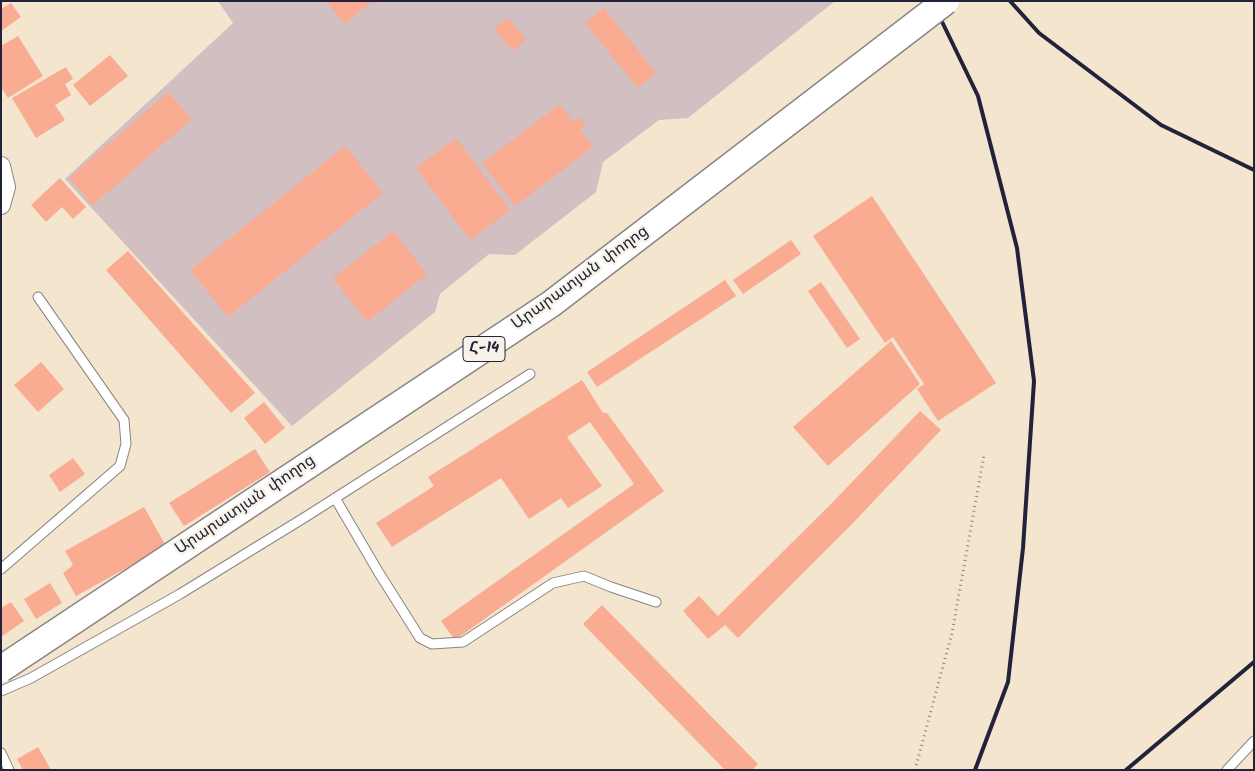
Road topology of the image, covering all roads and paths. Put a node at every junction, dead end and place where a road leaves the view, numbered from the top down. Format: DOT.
graph roads {
  1 [pos="946,1"];
  2 [pos="1,166"];
  3 [pos="1,206"];
  4 [pos="38,297"];
  5 [pos="530,374"];
  6 [pos="984,455"];
  7 [pos="335,498"];
  8 [pos="1,569"];
  9 [pos="656,602"];
  10 [pos="1,669"];
  11 [pos="1,691"];
  12 [pos="1254,741"];
  13 [pos="1,754"];
  14 [pos="10,770"];
  15 [pos="915,770"];
  16 [pos="1227,770"];
  1 -- 10 [label="main road, Արարատյան փողոց / Հ-14, bridge"];
  2 -- 3 [label="street"];
  4 -- 8 [label="lane"];
  5 -- 7 [label="lane"];
  6 -- 15 [label="path"];
  7 -- 9 [label="lane"];
  7 -- 11 [label="lane"];
  12 -- 16 [label="lane"];
  13 -- 14 [label="lane"];
}
